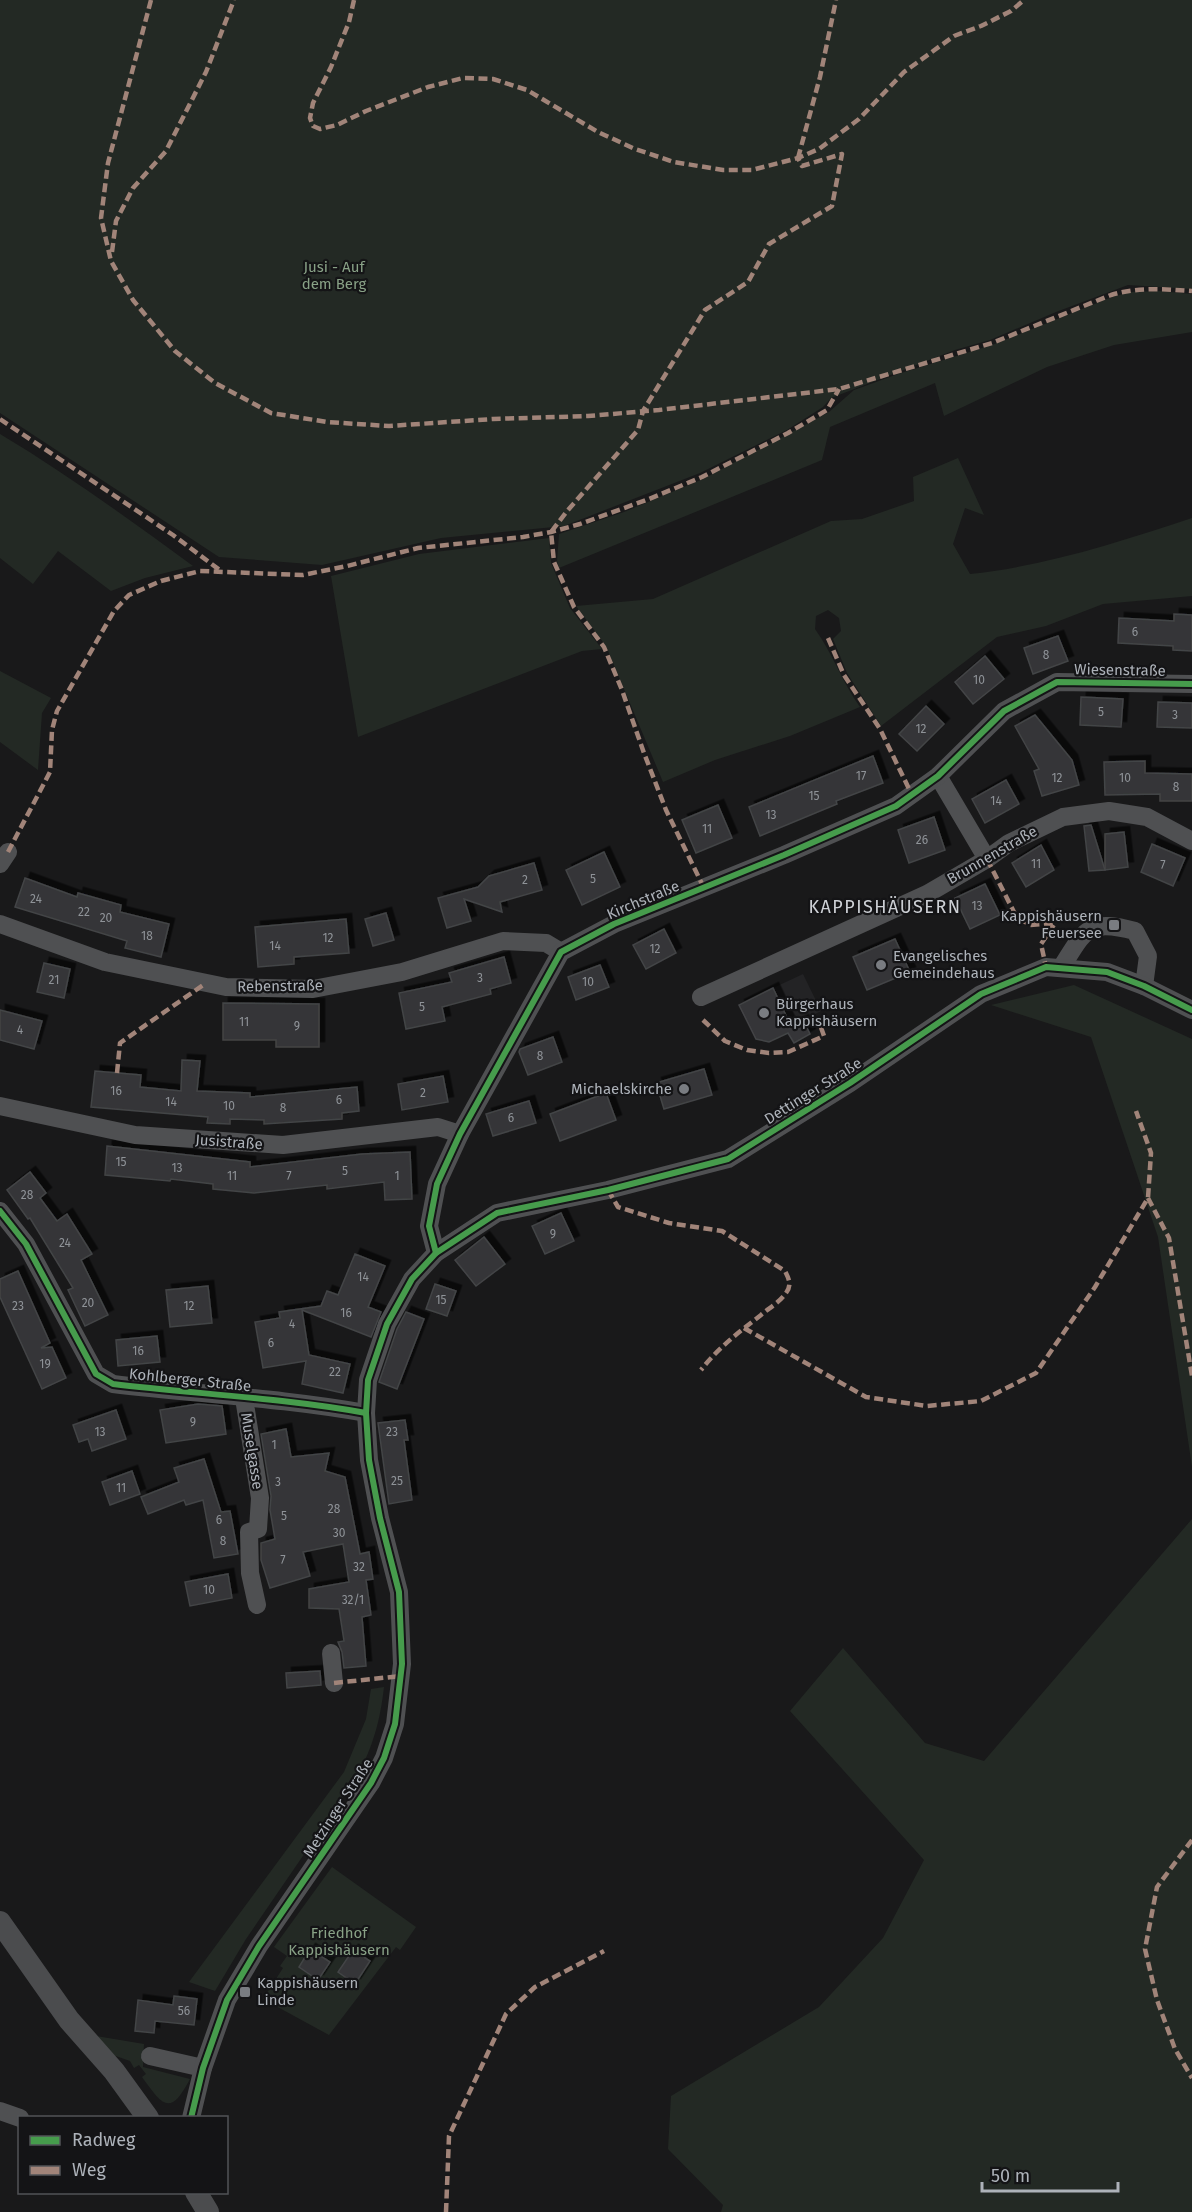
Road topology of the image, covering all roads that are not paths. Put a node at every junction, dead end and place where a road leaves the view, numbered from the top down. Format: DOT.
graph roads {
  1 [pos="1192,684"];
  2 [pos="938,776"];
  3 [pos="1192,841"];
  4 [pos="987,859"];
  5 [pos="0,924"];
  6 [pos="561,952"];
  7 [pos="1061,968"];
  8 [pos="1144,986"];
  9 [pos="701,997"];
  10 [pos="1192,1010"];
  11 [pos="0,1106"];
  12 [pos="460,1134"];
  13 [pos="0,1210"];
  14 [pos="436,1253"];
  15 [pos="244,1398"];
  16 [pos="366,1413"];
  17 [pos="256,1605"];
  18 [pos="331,1653"];
  19 [pos="334,1683"];
  20 [pos="0,1922"];
  21 [pos="150,2056"];
  22 [pos="202,2068"];
  23 [pos="0,2112"];
  24 [pos="147,2116"];
  25 [pos="191,2116"];
  26 [pos="18,2117"];
  27 [pos="197,2194"];
  28 [pos="208,2212"];
  1 -- 2 [label="street, Wiesenstraße"];
  2 -- 4 [label="street"];
  2 -- 6 [label="street, Kirchstraße"];
  3 -- 4 [label="street, Brunnenstraße"];
  4 -- 9 [label="street, Brunnenstraße"];
  5 -- 6 [label="street, Rebenstraße"];
  6 -- 12 [label="street"];
  7 -- 8 [label="street, Dettinger Straße"];
  7 -- 8 [label="street"];
  7 -- 14 [label="street, Dettinger Straße"];
  8 -- 10 [label="street, Dettinger Straße"];
  11 -- 12 [label="street, Jusistraße"];
  12 -- 14 [label="street"];
  13 -- 15 [label="street, Kohlberger Straße"];
  14 -- 16 [label="street, Metzinger Straße"];
  15 -- 16 [label="street, Kohlberger Straße"];
  15 -- 17 [label="street, Muselgasse"];
  16 -- 22 [label="street, Metzinger Straße"];
  18 -- 19 [label="street"];
  20 -- 24 [label="main road"];
  21 -- 22 [label="street"];
  22 -- 25 [label="street, Metzinger Straße"];
  23 -- 26 [label="street"];
  27 -- 28 [label="main road"];
}
